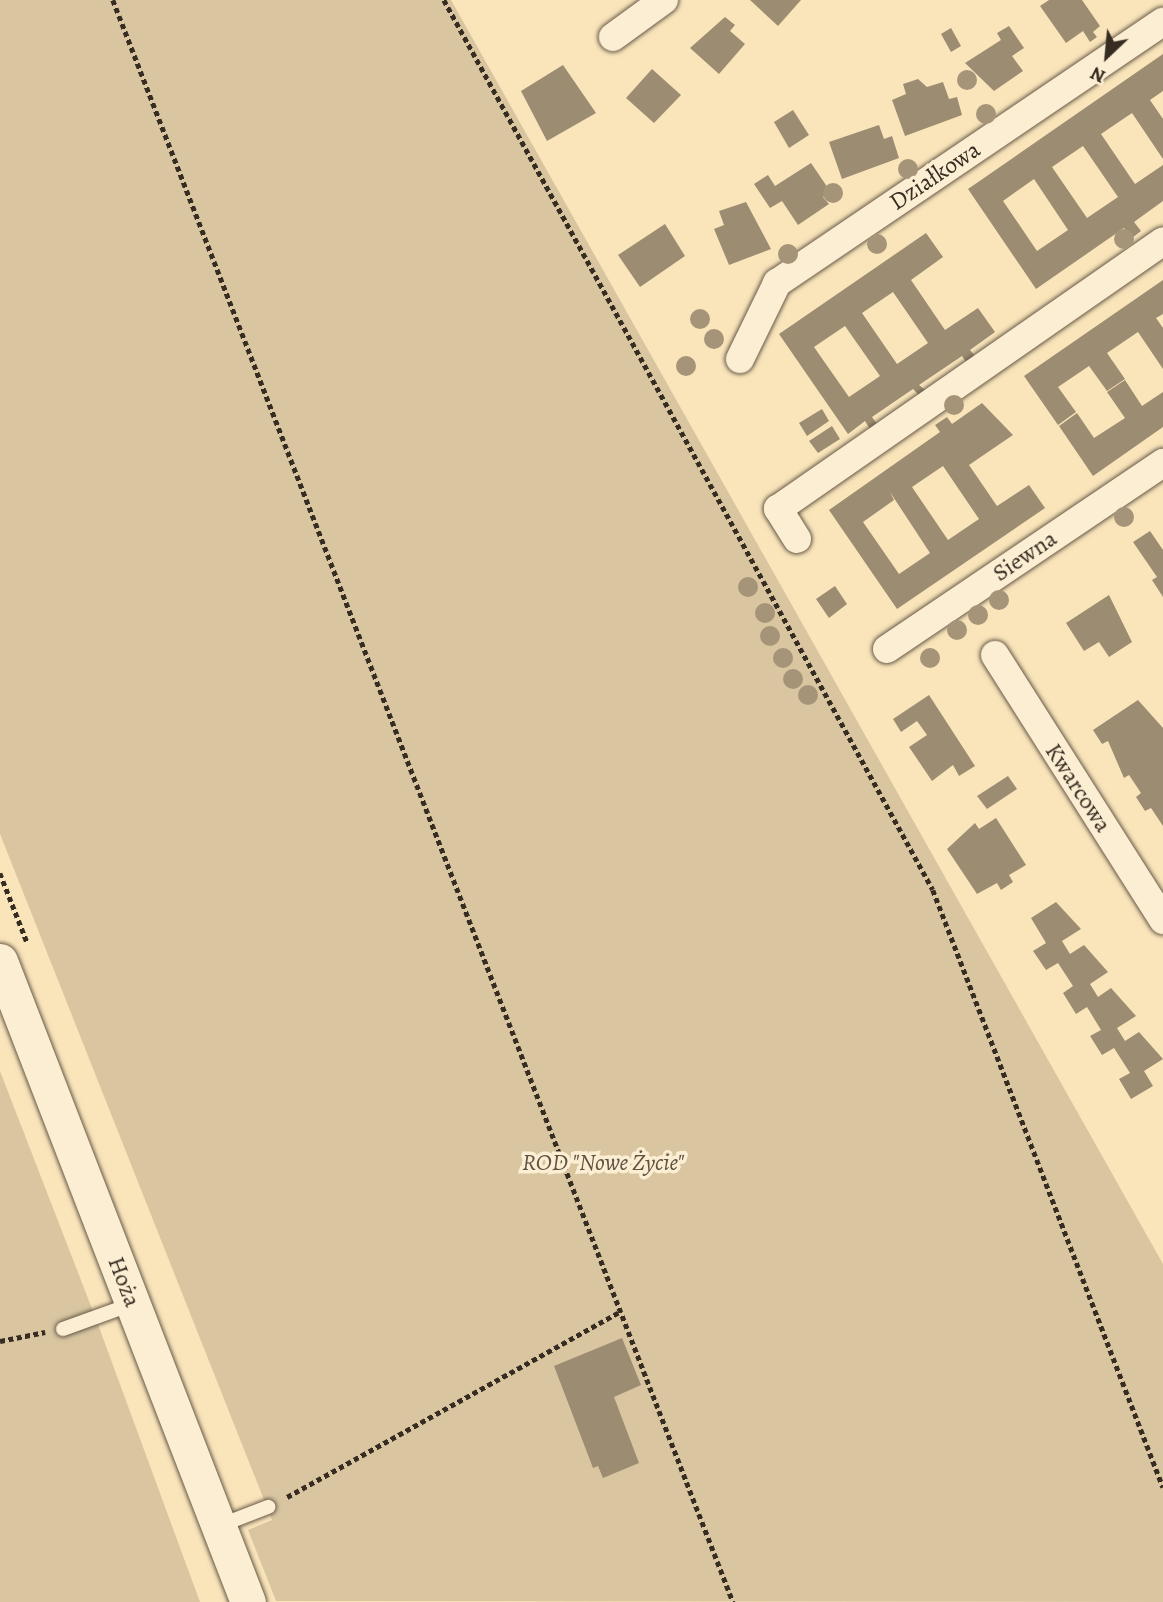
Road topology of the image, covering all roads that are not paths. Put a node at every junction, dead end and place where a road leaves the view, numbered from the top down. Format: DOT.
graph roads {
  1 [pos="664,0"];
  2 [pos="1163,22"];
  3 [pos="613,37"];
  4 [pos="1163,241"];
  5 [pos="740,359"];
  6 [pos="1163,463"];
  7 [pos="797,539"];
  8 [pos="887,649"];
  9 [pos="995,654"];
  10 [pos="1163,920"];
  11 [pos="0,961"];
  12 [pos="133,1304"];
  13 [pos="63,1329"];
  14 [pos="268,1507"];
  15 [pos="219,1526"];
  16 [pos="248,1602"];
  1 -- 3 [label="street"];
  2 -- 5 [label="street, Działkowa"];
  4 -- 7 [label="street"];
  6 -- 8 [label="street, Siewna"];
  9 -- 10 [label="street, Kwarcowa"];
  11 -- 12 [label="street, Hoża"];
  12 -- 13 [label="lane"];
  12 -- 15 [label="street, Hoża"];
  14 -- 15 [label="lane"];
  15 -- 16 [label="street, Hoża"];
}
